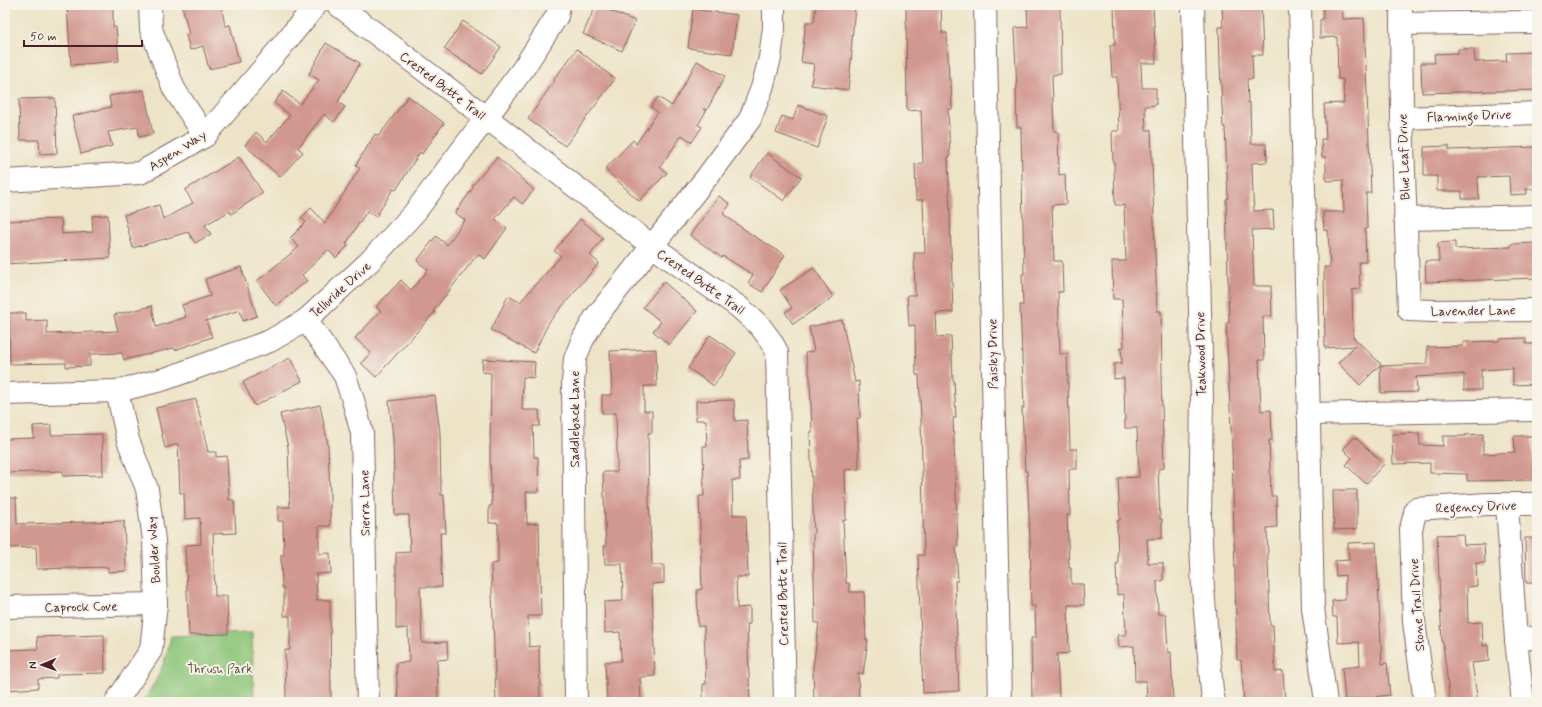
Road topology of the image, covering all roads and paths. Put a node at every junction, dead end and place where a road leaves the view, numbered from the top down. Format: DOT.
graph roads {
  1 [pos="150,5"];
  2 [pos="316,5"];
  3 [pos="338,5"];
  4 [pos="559,5"];
  5 [pos="774,5"];
  6 [pos="985,5"];
  7 [pos="1193,5"];
  8 [pos="1300,5"];
  9 [pos="1401,15"];
  10 [pos="1537,22"];
  11 [pos="1537,113"];
  12 [pos="487,118"];
  13 [pos="1402,118"];
  14 [pos="205,136"];
  15 [pos="5,181"];
  16 [pos="1537,216"];
  17 [pos="1405,219"];
  18 [pos="652,246"];
  19 [pos="1409,310"];
  20 [pos="1537,310"];
  21 [pos="306,320"];
  22 [pos="117,392"];
  23 [pos="5,394"];
  24 [pos="1537,410"];
  25 [pos="1308,414"];
  26 [pos="1507,504"];
  27 [pos="1537,504"];
  28 [pos="1416,509"];
  29 [pos="156,604"];
  30 [pos="5,607"];
  31 [pos="1526,639"];
  32 [pos="116,702"];
  33 [pos="368,702"];
  34 [pos="576,702"];
  35 [pos="785,702"];
  36 [pos="1000,702"];
  37 [pos="1214,702"];
  38 [pos="1326,702"];
  39 [pos="1425,702"];
  40 [pos="1523,702"];
  1 -- 14 [label="street"];
  2 -- 14 [label="street, Aspen Way"];
  3 -- 12 [label="street, Crested Butte Trail"];
  4 -- 12 [label="street, Telluride Drive"];
  5 -- 18 [label="street, Saddleback Lane"];
  6 -- 36 [label="street, Paisley Drive"];
  7 -- 37 [label="street, Teakwood Drive"];
  8 -- 25 [label="street"];
  9 -- 10 [label="street"];
  9 -- 13 [label="street, Blue Leaf Drive"];
  11 -- 13 [label="street, Flamingo Drive"];
  12 -- 18 [label="street, Crested Butte Trail"];
  12 -- 21 [label="street, Telluride Drive"];
  13 -- 17 [label="street, Blue Leaf Drive"];
  14 -- 15 [label="street, Aspen Way"];
  16 -- 17 [label="street"];
  17 -- 19 [label="street, Blue Leaf Drive"];
  18 -- 34 [label="street, Saddleback Lane"];
  18 -- 35 [label="street, Crested Butte Trail"];
  19 -- 20 [label="street, Lavender Lane"];
  21 -- 22 [label="street, Telluride Drive"];
  21 -- 33 [label="street, Sierra Lane"];
  22 -- 23 [label="street, Telluride Drive"];
  22 -- 29 [label="street, Boulder Way"];
  24 -- 25 [label="street"];
  25 -- 38 [label="street"];
  26 -- 27 [label="street, Regency Drive"];
  26 -- 28 [label="street, Regency Drive"];
  26 -- 31 [label="street"];
  28 -- 39 [label="street, Stone Trail Drive"];
  29 -- 30 [label="street, Caprock Cove"];
  29 -- 32 [label="street, Boulder Way"];
  31 -- 40 [label="street"];
}
